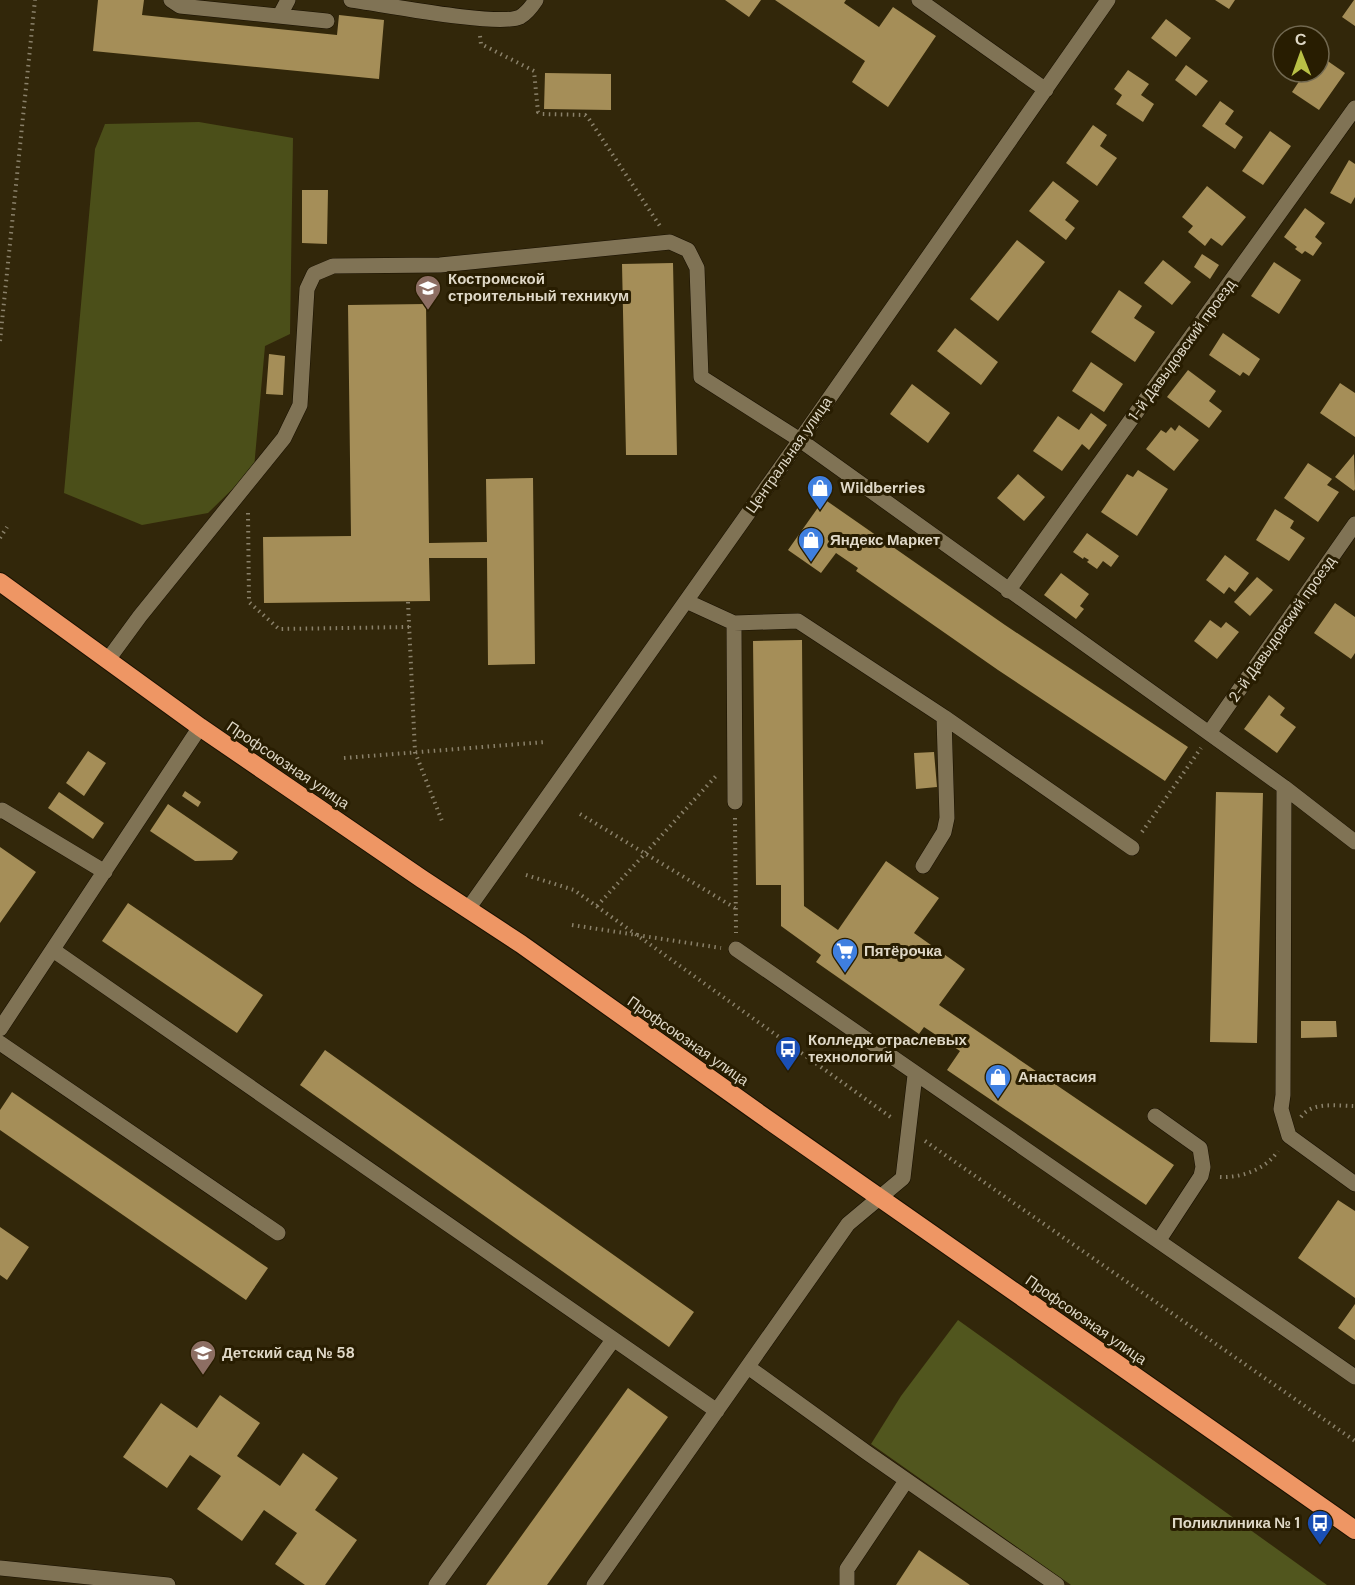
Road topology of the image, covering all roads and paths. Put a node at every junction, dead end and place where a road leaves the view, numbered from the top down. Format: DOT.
graph roads {
  1 [pos="35,0"];
  2 [pos="171,0"];
  3 [pos="288,0"];
  4 [pos="351,0"];
  5 [pos="430,0"];
  6 [pos="536,0"];
  7 [pos="919,0"];
  8 [pos="1108,0"];
  9 [pos="392,3"];
  10 [pos="414,9"];
  11 [pos="280,15"];
  12 [pos="476,18"];
  13 [pos="327,21"];
  14 [pos="1046,90"];
  15 [pos="1355,108"];
  16 [pos="670,242"];
  17 [pos="0,341"];
  18 [pos="800,440"];
  19 [pos="248,485"];
  20 [pos="1355,524"];
  21 [pos="8,527"];
  22 [pos="0,538"];
  23 [pos="0,582"];
  24 [pos="1008,591"];
  25 [pos="686,601"];
  26 [pos="408,602"];
  27 [pos="734,623"];
  28 [pos="410,627"];
  29 [pos="107,661"];
  30 [pos="944,717"];
  31 [pos="200,727"];
  32 [pos="1206,739"];
  33 [pos="545,742"];
  34 [pos="415,752"];
  35 [pos="734,756"];
  36 [pos="344,758"];
  37 [pos="1284,787"];
  38 [pos="735,802"];
  39 [pos="0,812"];
  40 [pos="580,814"];
  41 [pos="442,821"];
  42 [pos="1146,827"];
  43 [pos="1355,842"];
  44 [pos="1132,848"];
  45 [pos="645,854"];
  46 [pos="923,866"];
  47 [pos="105,872"];
  48 [pos="526,875"];
  49 [pos="597,906"];
  50 [pos="736,908"];
  51 [pos="468,909"];
  52 [pos="572,925"];
  53 [pos="635,934"];
  54 [pos="736,949"];
  55 [pos="53,950"];
  56 [pos="0,1029"];
  57 [pos="0,1043"];
  58 [pos="915,1075"];
  59 [pos="1155,1116"];
  60 [pos="909,1130"];
  61 [pos="1355,1184"];
  62 [pos="880,1197"];
  63 [pos="278,1233"];
  64 [pos="1159,1240"];
  65 [pos="613,1340"];
  66 [pos="748,1366"];
  67 [pos="1355,1377"];
  68 [pos="717,1411"];
  69 [pos="1355,1441"];
  70 [pos="906,1481"];
  71 [pos="1355,1530"];
  72 [pos="0,1568"];
  73 [pos="168,1585"];
  74 [pos="436,1585"];
  75 [pos="594,1585"];
  76 [pos="847,1585"];
  77 [pos="1057,1585"];
  1 -- 17 [label="path"];
  2 -- 11 [label="street"];
  3 -- 11 [label="street"];
  4 -- 9 [label="street"];
  5 -- 10 [label="street"];
  6 -- 12 [label="street"];
  7 -- 14 [label="street"];
  8 -- 14 [label="street, Центральная улица"];
  9 -- 10 [label="street"];
  10 -- 12 [label="street"];
  11 -- 13 [label="street"];
  12 -- 16 [label="path"];
  14 -- 18 [label="street, Центральная улица"];
  15 -- 24 [label="street, 1-й Давыдовский проезд"];
  16 -- 18 [label="street"];
  16 -- 19 [label="street"];
  18 -- 24 [label="street"];
  18 -- 25 [label="street, Центральная улица"];
  19 -- 28 [label="path"];
  19 -- 29 [label="street"];
  20 -- 32 [label="street, 2-й Давыдовский проезд"];
  21 -- 22 [label="path"];
  23 -- 29 [label="highway, Профсоюзная улица"];
  24 -- 32 [label="street"];
  25 -- 27 [label="street"];
  25 -- 51 [label="street, Центральная улица"];
  26 -- 28 [label="path"];
  27 -- 30 [label="street"];
  27 -- 35 [label="street"];
  28 -- 34 [label="path"];
  29 -- 31 [label="highway, Профсоюзная улица"];
  30 -- 44 [label="street"];
  30 -- 46 [label="street"];
  31 -- 47 [label="street"];
  31 -- 51 [label="highway, Профсоюзная улица"];
  32 -- 37 [label="street"];
  32 -- 42 [label="path"];
  33 -- 34 [label="path"];
  34 -- 36 [label="path"];
  34 -- 41 [label="path"];
  35 -- 38 [label="street"];
  35 -- 45 [label="path"];
  37 -- 43 [label="street"];
  37 -- 61 [label="street"];
  38 -- 50 [label="path"];
  39 -- 47 [label="street"];
  40 -- 45 [label="path"];
  45 -- 49 [label="path"];
  45 -- 50 [label="path"];
  47 -- 55 [label="street"];
  48 -- 49 [label="path"];
  49 -- 53 [label="path"];
  50 -- 54 [label="path"];
  51 -- 62 [label="highway, Профсоюзная улица"];
  52 -- 53 [label="path"];
  53 -- 54 [label="path"];
  53 -- 60 [label="path"];
  54 -- 58 [label="street"];
  55 -- 56 [label="street"];
  55 -- 65 [label="street"];
  57 -- 63 [label="street"];
  58 -- 60 [label="street"];
  58 -- 64 [label="street"];
  59 -- 64 [label="street"];
  60 -- 62 [label="street"];
  60 -- 69 [label="path"];
  62 -- 66 [label="street"];
  62 -- 71 [label="highway, Профсоюзная улица"];
  64 -- 67 [label="street"];
  65 -- 68 [label="street"];
  65 -- 74 [label="street"];
  66 -- 68 [label="street"];
  66 -- 70 [label="street"];
  68 -- 75 [label="street"];
  70 -- 76 [label="street"];
  70 -- 77 [label="street"];
  72 -- 73 [label="street"];
}
